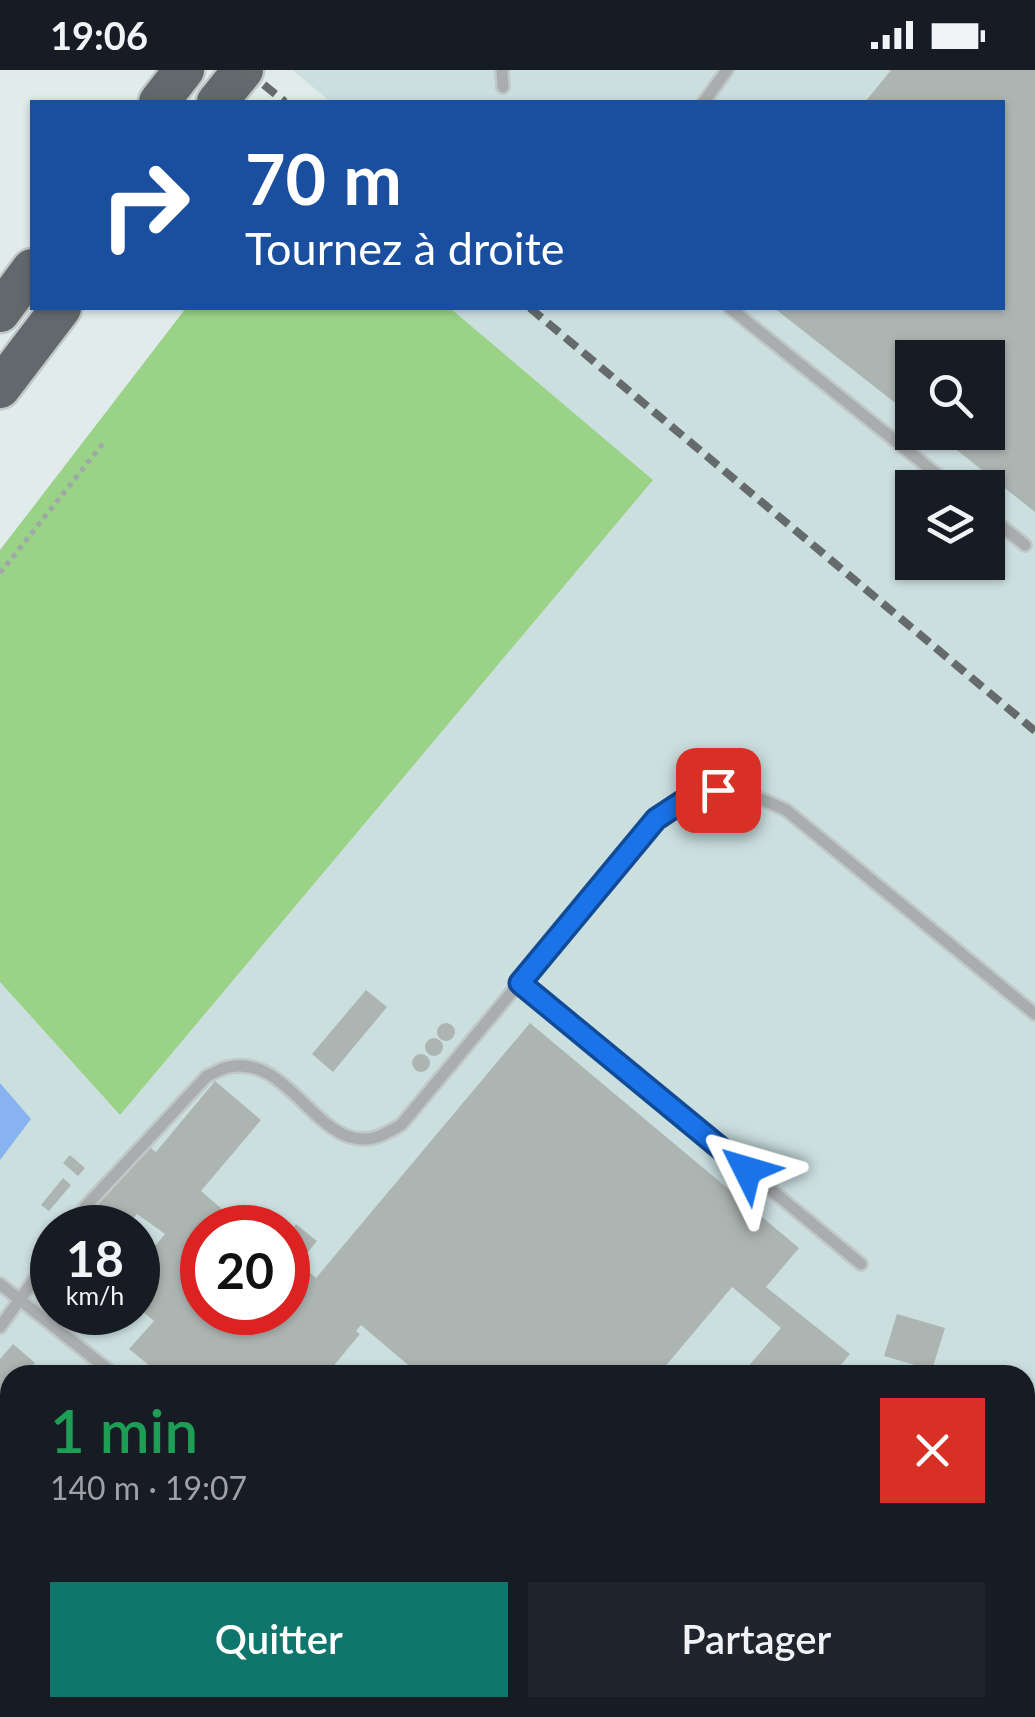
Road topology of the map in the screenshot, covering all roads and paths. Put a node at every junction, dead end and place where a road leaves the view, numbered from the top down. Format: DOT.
graph roads {
  1 [pos="243,70"];
  2 [pos="502,70"];
  3 [pos="727,70"];
  4 [pos="503,87"];
  5 [pos="219,100"];
  6 [pos="705,100"];
  7 [pos="30,272"];
  8 [pos="59,310"];
  9 [pos="732,310"];
  10 [pos="0,312"];
  11 [pos="0,388"];
  12 [pos="105,440"];
  13 [pos="932,470"];
  14 [pos="1005,528"];
  15 [pos="1026,545"];
  16 [pos="0,573"];
  17 [pos="520,983"];
  18 [pos="1035,1014"];
  19 [pos="87,1205"];
  20 [pos="860,1264"];
  21 [pos="0,1284"];
  22 [pos="30,1286"];
  23 [pos="20,1300"];
  24 [pos="0,1326"];
  25 [pos="102,1365"];
  1 -- 5 [label="highway"];
  2 -- 4 [label="lane"];
  3 -- 6 [label="lane"];
  7 -- 10 [label="highway"];
  8 -- 11 [label="highway"];
  9 -- 13 [label="lane"];
  12 -- 16 [label="path"];
  14 -- 15 [label="lane"];
  17 -- 18 [label="lane"];
  17 -- 19 [label="lane"];
  17 -- 20 [label="lane"];
  21 -- 23 [label="lane"];
  22 -- 23 [label="lane"];
  23 -- 24 [label="lane"];
  23 -- 25 [label="lane"];
}
